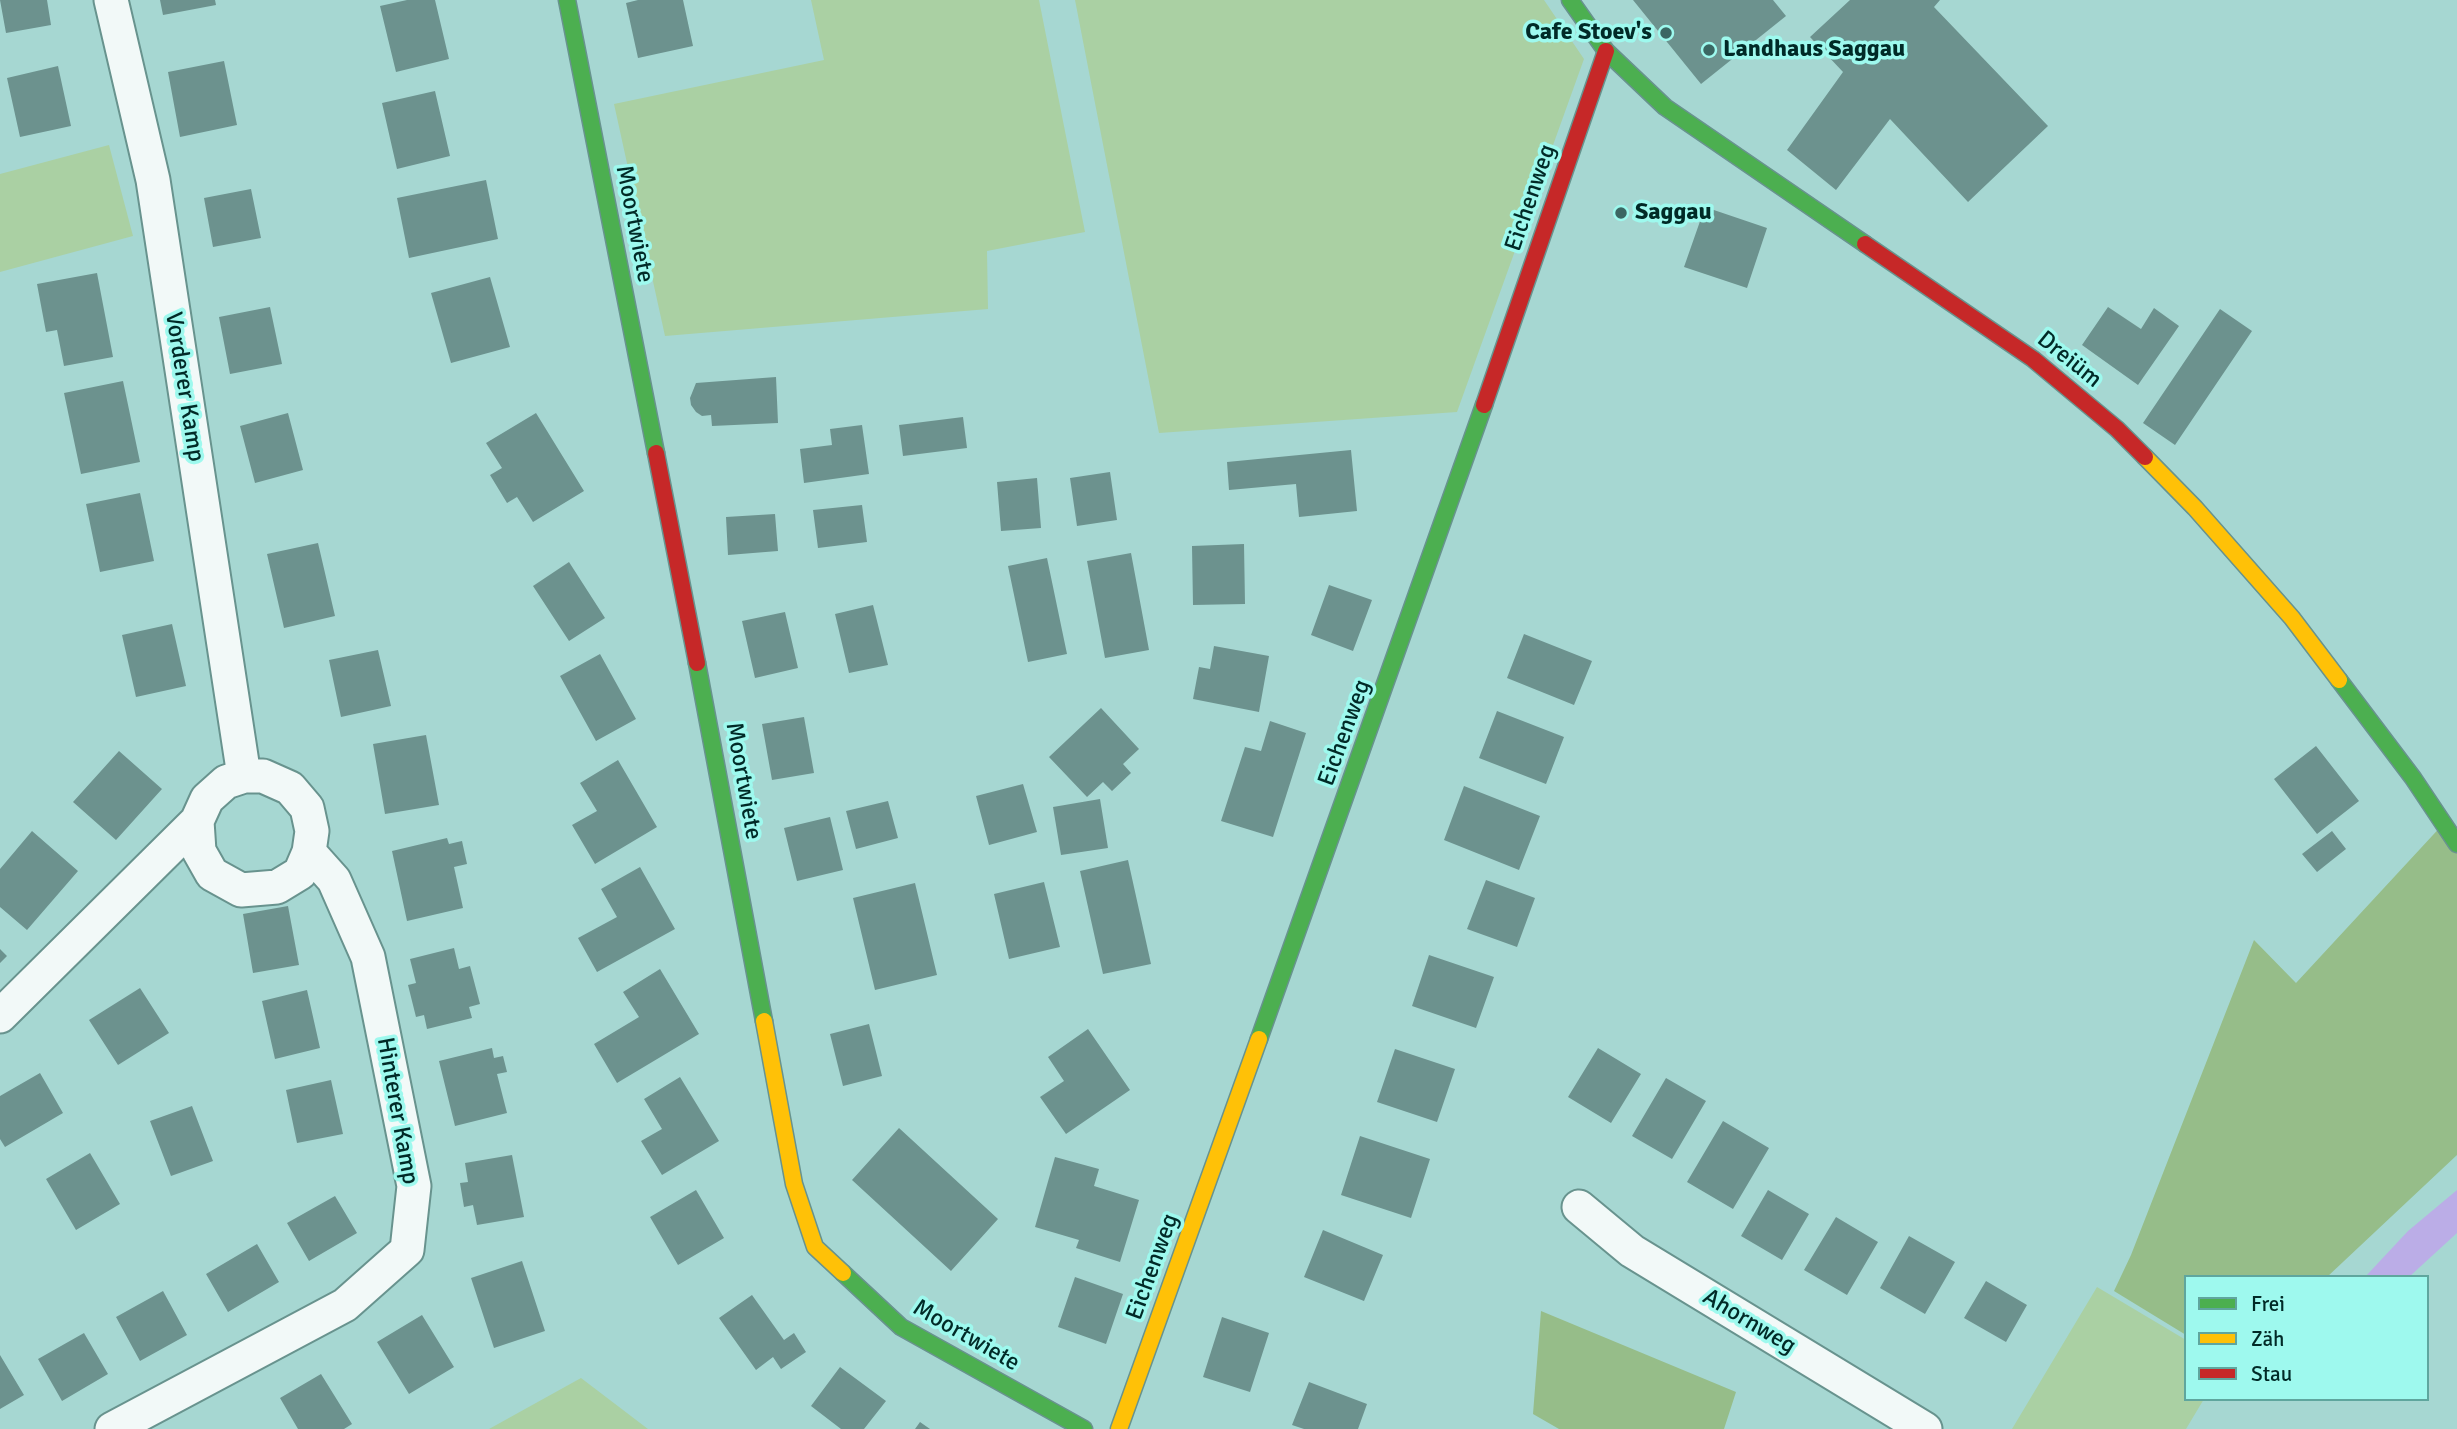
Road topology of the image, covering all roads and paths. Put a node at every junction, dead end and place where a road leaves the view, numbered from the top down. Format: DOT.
graph roads {
  1 [pos="111,0"];
  2 [pos="567,0"];
  3 [pos="1570,0"];
  4 [pos="1606,51"];
  5 [pos="244,776"];
  6 [pos="197,821"];
  7 [pos="2457,844"];
  8 [pos="309,852"];
  9 [pos="0,1016"];
  10 [pos="1579,1207"];
  11 [pos="112,1429"];
  12 [pos="1084,1429"];
  13 [pos="1119,1429"];
  14 [pos="1925,1429"];
  1 -- 5 [label="street, Vorderer Kamp"];
  2 -- 12 [label="street, Moortwiete"];
  3 -- 4 [label="street, Dreiüm"];
  4 -- 7 [label="street, Dreiüm"];
  4 -- 13 [label="street, Eichenweg"];
  5 -- 6 [label="street"];
  5 -- 8 [label="street"];
  6 -- 8 [label="street"];
  6 -- 9 [label="street"];
  8 -- 11 [label="street, Hinterer Kamp"];
  10 -- 14 [label="street, Ahornweg"];
}
